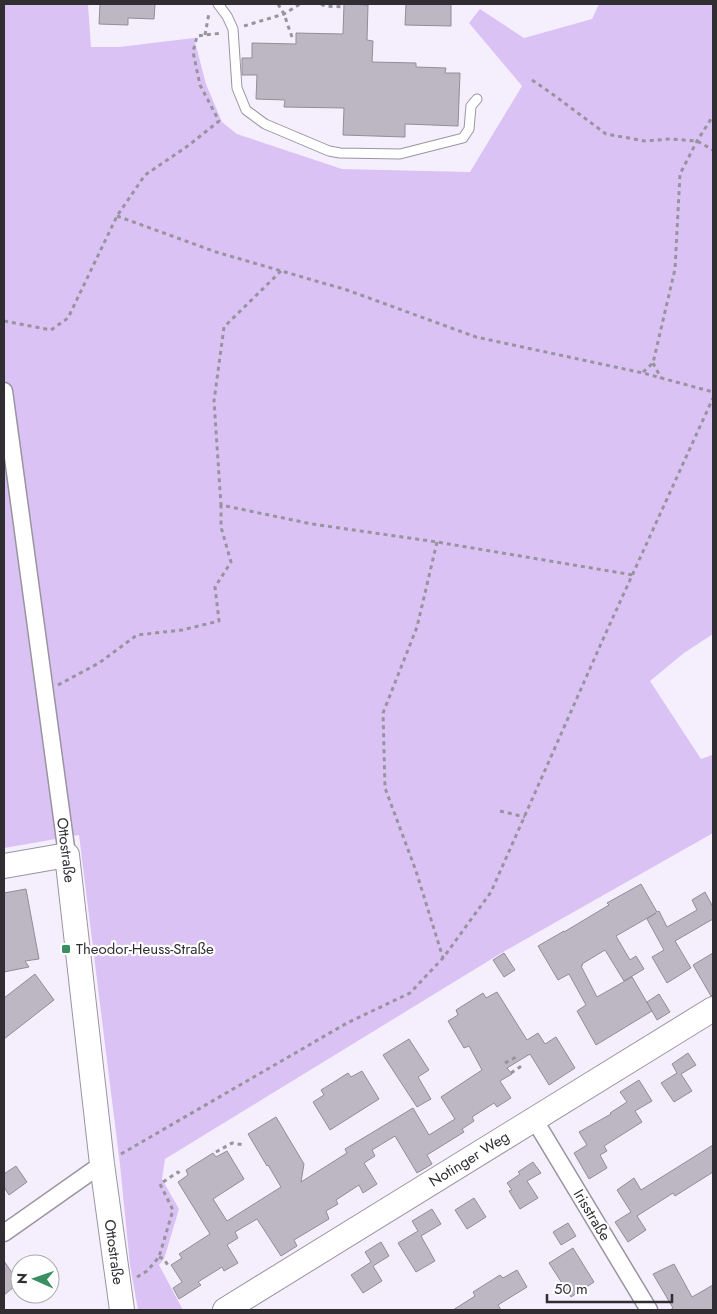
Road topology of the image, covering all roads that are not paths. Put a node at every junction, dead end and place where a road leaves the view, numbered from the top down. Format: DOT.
graph roads {
  1 [pos="218,4"];
  2 [pos="477,98"];
  3 [pos="4,391"];
  4 [pos="67,855"];
  5 [pos="4,866"];
  6 [pos="713,1008"];
  7 [pos="534,1119"];
  8 [pos="110,1160"];
  9 [pos="4,1233"];
  10 [pos="122,1310"];
  11 [pos="225,1310"];
  12 [pos="649,1310"];
  1 -- 2 [label="lane"];
  3 -- 4 [label="street, Ottostraße"];
  4 -- 5 [label="street"];
  4 -- 8 [label="street, Ottostraße"];
  6 -- 7 [label="street, Notinger Weg"];
  7 -- 11 [label="street, Notinger Weg"];
  7 -- 12 [label="street, Irisstraße"];
  8 -- 9 [label="street"];
  8 -- 10 [label="street, Ottostraße"];
}
